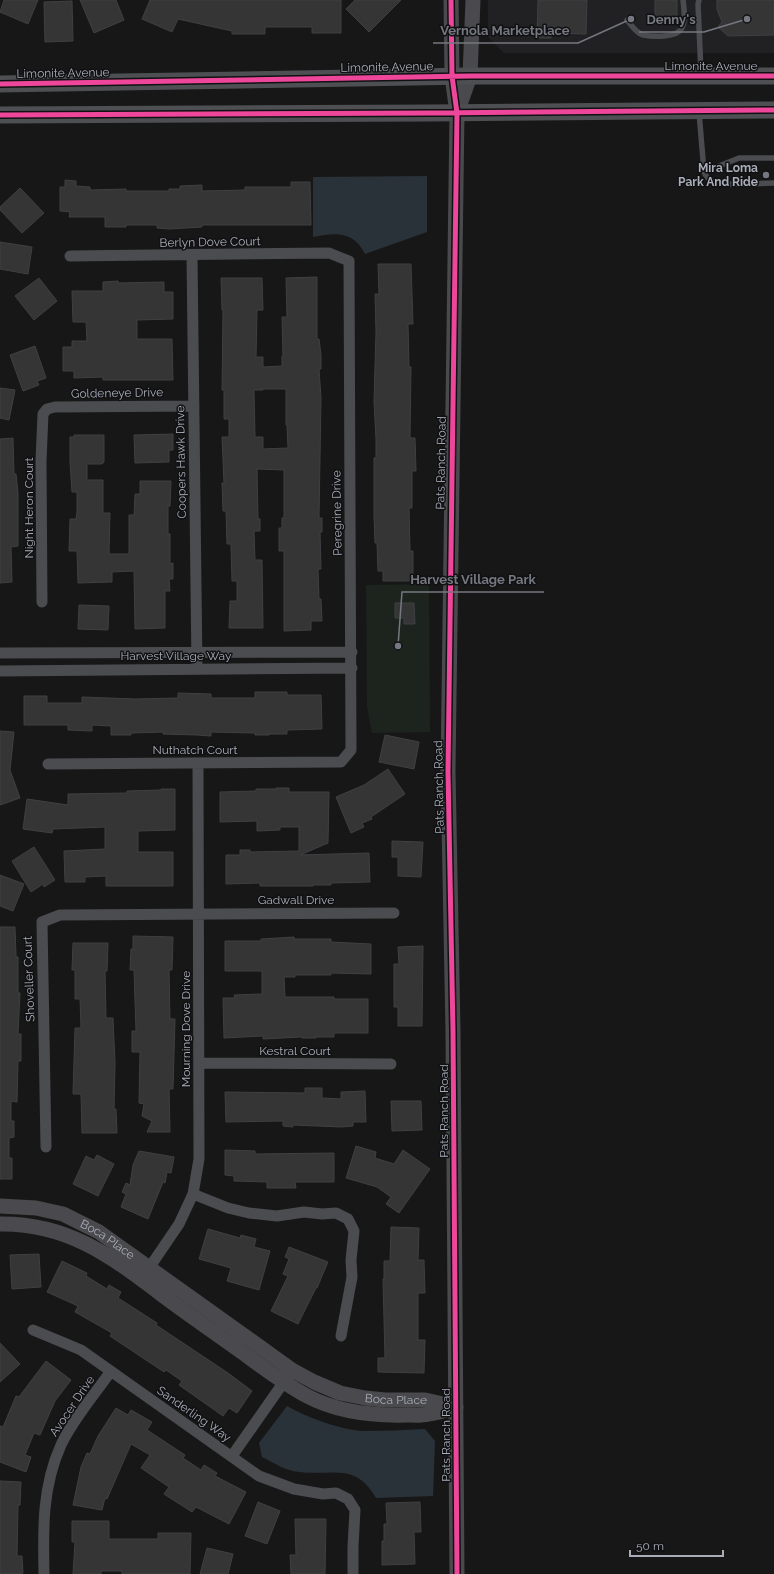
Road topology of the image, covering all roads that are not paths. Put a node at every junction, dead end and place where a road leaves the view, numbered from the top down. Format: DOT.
graph roads {
  1 [pos="451,0"];
  2 [pos="473,0"];
  3 [pos="684,0"];
  4 [pos="699,0"];
  5 [pos="627,20"];
  6 [pos="452,76"];
  7 [pos="470,76"];
  8 [pos="701,76"];
  9 [pos="774,76"];
  10 [pos="0,84"];
  11 [pos="774,110"];
  12 [pos="699,111"];
  13 [pos="457,113"];
  14 [pos="0,115"];
  15 [pos="774,158"];
  16 [pos="704,172"];
  17 [pos="774,183"];
  18 [pos="192,255"];
  19 [pos="70,256"];
  20 [pos="348,261"];
  21 [pos="194,406"];
  22 [pos="43,414"];
  23 [pos="42,602"];
  24 [pos="352,652"];
  25 [pos="0,653"];
  26 [pos="197,653"];
  27 [pos="352,668"];
  28 [pos="197,669"];
  29 [pos="0,670"];
  30 [pos="341,762"];
  31 [pos="198,763"];
  32 [pos="48,764"];
  33 [pos="394,913"];
  34 [pos="199,914"];
  35 [pos="199,1063"];
  36 [pos="391,1064"];
  37 [pos="46,1146"];
  38 [pos="193,1194"];
  39 [pos="0,1206"];
  40 [pos="0,1224"];
  41 [pos="145,1274"];
  42 [pos="33,1330"];
  43 [pos="341,1336"];
  44 [pos="111,1371"];
  45 [pos="288,1376"];
  46 [pos="456,1407"];
  47 [pos="232,1456"];
  48 [pos="44,1574"];
  49 [pos="353,1574"];
  50 [pos="457,1574"];
  1 -- 6 [label="street, Pats Ranch Road"];
  2 -- 7 [label="street, Pats Ranch Road"];
  3 -- 5 [label="lane"];
  4 -- 8 [label="lane"];
  6 -- 7 [label="main road, Limonite Avenue"];
  6 -- 10 [label="main road, Limonite Avenue"];
  6 -- 13 [label="street, Pats Ranch Road"];
  7 -- 8 [label="main road, Limonite Avenue"];
  7 -- 13 [label="street, Pats Ranch Road"];
  8 -- 9 [label="main road, Limonite Avenue"];
  11 -- 12 [label="main road"];
  12 -- 13 [label="main road"];
  12 -- 16 [label="lane"];
  13 -- 14 [label="main road"];
  13 -- 46 [label="street, Pats Ranch Road"];
  15 -- 16 [label="lane"];
  16 -- 17 [label="lane"];
  18 -- 19 [label="street, Berlyn Dove Court"];
  18 -- 20 [label="street, Berlyn Dove Court"];
  18 -- 21 [label="street, Coopers Hawk Drive"];
  20 -- 24 [label="street, Peregrine Drive"];
  21 -- 22 [label="street, Goldeneye Drive"];
  21 -- 26 [label="street, Coopers Hawk Drive"];
  22 -- 23 [label="street, Night Heron Court"];
  24 -- 26 [label="street, Harvest Village Way"];
  24 -- 27 [label="street, Peregrine Drive"];
  25 -- 26 [label="street, Harvest Village Way"];
  26 -- 28 [label="street, Coopers Hawk Drive"];
  27 -- 28 [label="street, Harvest Village Way"];
  27 -- 30 [label="street, Peregrine Drive"];
  28 -- 29 [label="street, Harvest Village Way"];
  30 -- 31 [label="street, Nuthatch Court"];
  31 -- 32 [label="street, Nuthatch Court"];
  31 -- 34 [label="street, Mourning Dove Drive"];
  33 -- 34 [label="street, Gadwall Drive"];
  34 -- 35 [label="street, Mourning Dove Drive"];
  34 -- 37 [label="street, Shoveller Court"];
  35 -- 36 [label="street, Kestral Court"];
  35 -- 38 [label="street, Mourning Dove Drive"];
  38 -- 41 [label="street, Mourning Dove Drive"];
  38 -- 43 [label="street"];
  39 -- 41 [label="street, Boca Place"];
  40 -- 41 [label="street, Boca Place"];
  41 -- 45 [label="street, Boca Place"];
  42 -- 44 [label="street, Sanderling Way"];
  44 -- 47 [label="street, Sanderling Way"];
  44 -- 48 [label="street, Avocer Drive"];
  45 -- 46 [label="street, Boca Place"];
  45 -- 47 [label="street"];
  46 -- 50 [label="street, Pats Ranch Road"];
  47 -- 49 [label="street, Sanderling Way"];
}
